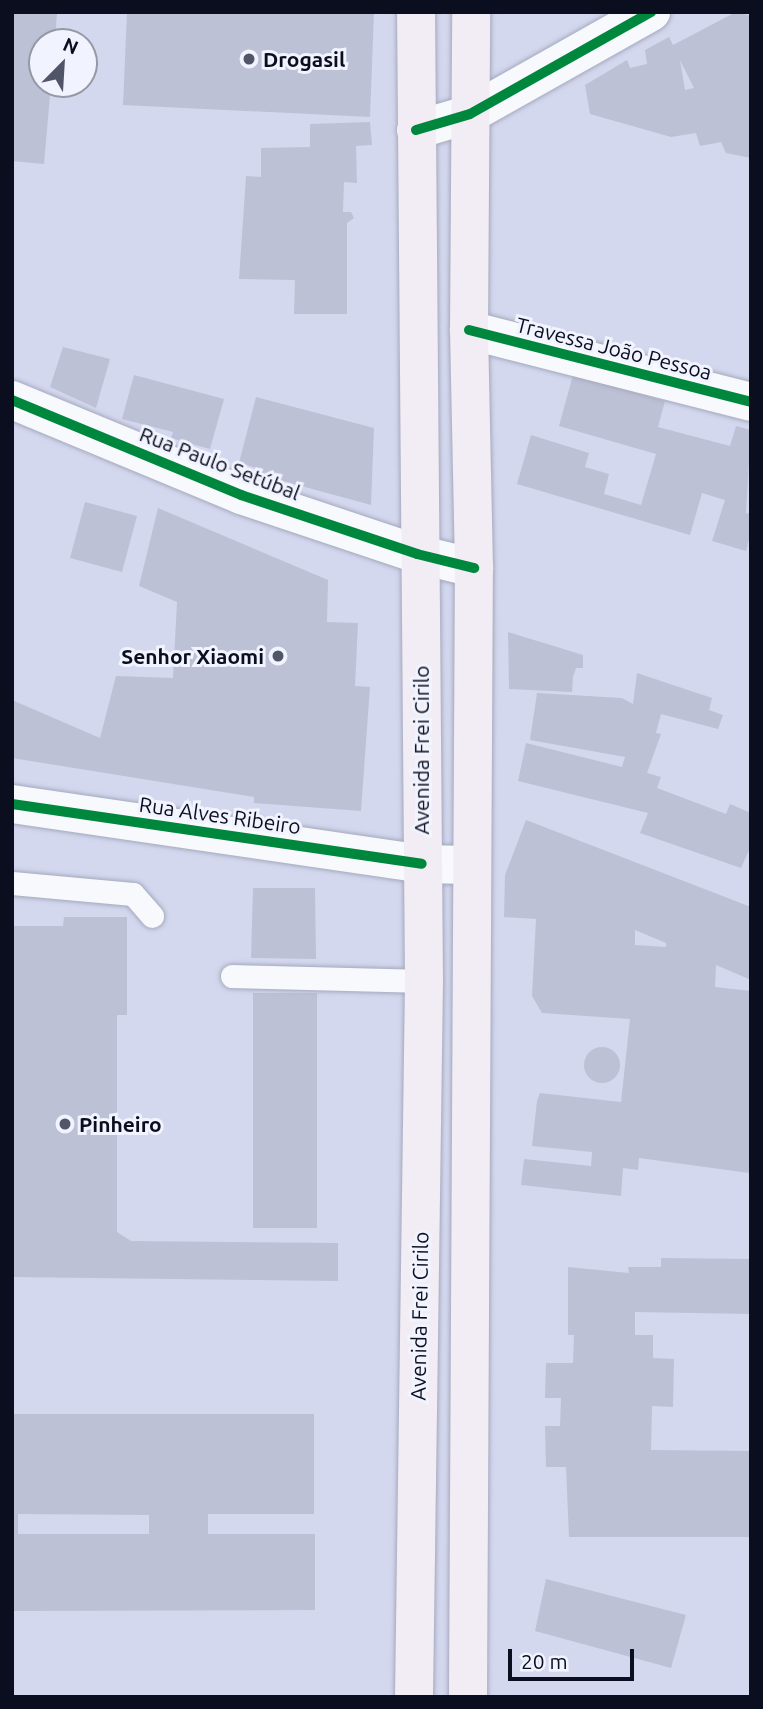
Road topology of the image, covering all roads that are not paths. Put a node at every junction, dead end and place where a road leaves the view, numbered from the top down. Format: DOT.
graph roads {
  1 [pos="416,12"];
  2 [pos="471,12"];
  3 [pos="652,12"];
  4 [pos="470,114"];
  5 [pos="416,130"];
  6 [pos="469,330"];
  7 [pos="12,400"];
  8 [pos="751,402"];
  9 [pos="417,554"];
  10 [pos="474,568"];
  11 [pos="12,804"];
  12 [pos="422,864"];
  13 [pos="470,866"];
  14 [pos="12,883"];
  15 [pos="152,916"];
  16 [pos="232,976"];
  17 [pos="424,981"];
  18 [pos="414,1697"];
  19 [pos="468,1697"];
  1 -- 5 [label="main road, Avenida Frei Cirilo"];
  2 -- 4 [label="main road"];
  3 -- 4 [label="street"];
  4 -- 5 [label="street"];
  4 -- 6 [label="main road"];
  5 -- 9 [label="main road, Avenida Frei Cirilo"];
  6 -- 8 [label="street, Travessa João Pessoa"];
  6 -- 10 [label="main road"];
  7 -- 9 [label="street, Rua Paulo Setúbal"];
  9 -- 10 [label="street, Rua Paulo Setúbal"];
  9 -- 12 [label="main road, Avenida Frei Cirilo"];
  10 -- 13 [label="main road"];
  11 -- 12 [label="street, Rua Alves Ribeiro"];
  12 -- 13 [label="street, Rua Alves Ribeiro"];
  12 -- 17 [label="main road, Avenida Frei Cirilo"];
  13 -- 19 [label="main road"];
  14 -- 15 [label="lane"];
  16 -- 17 [label="lane"];
  17 -- 18 [label="main road, Avenida Frei Cirilo"];
}
